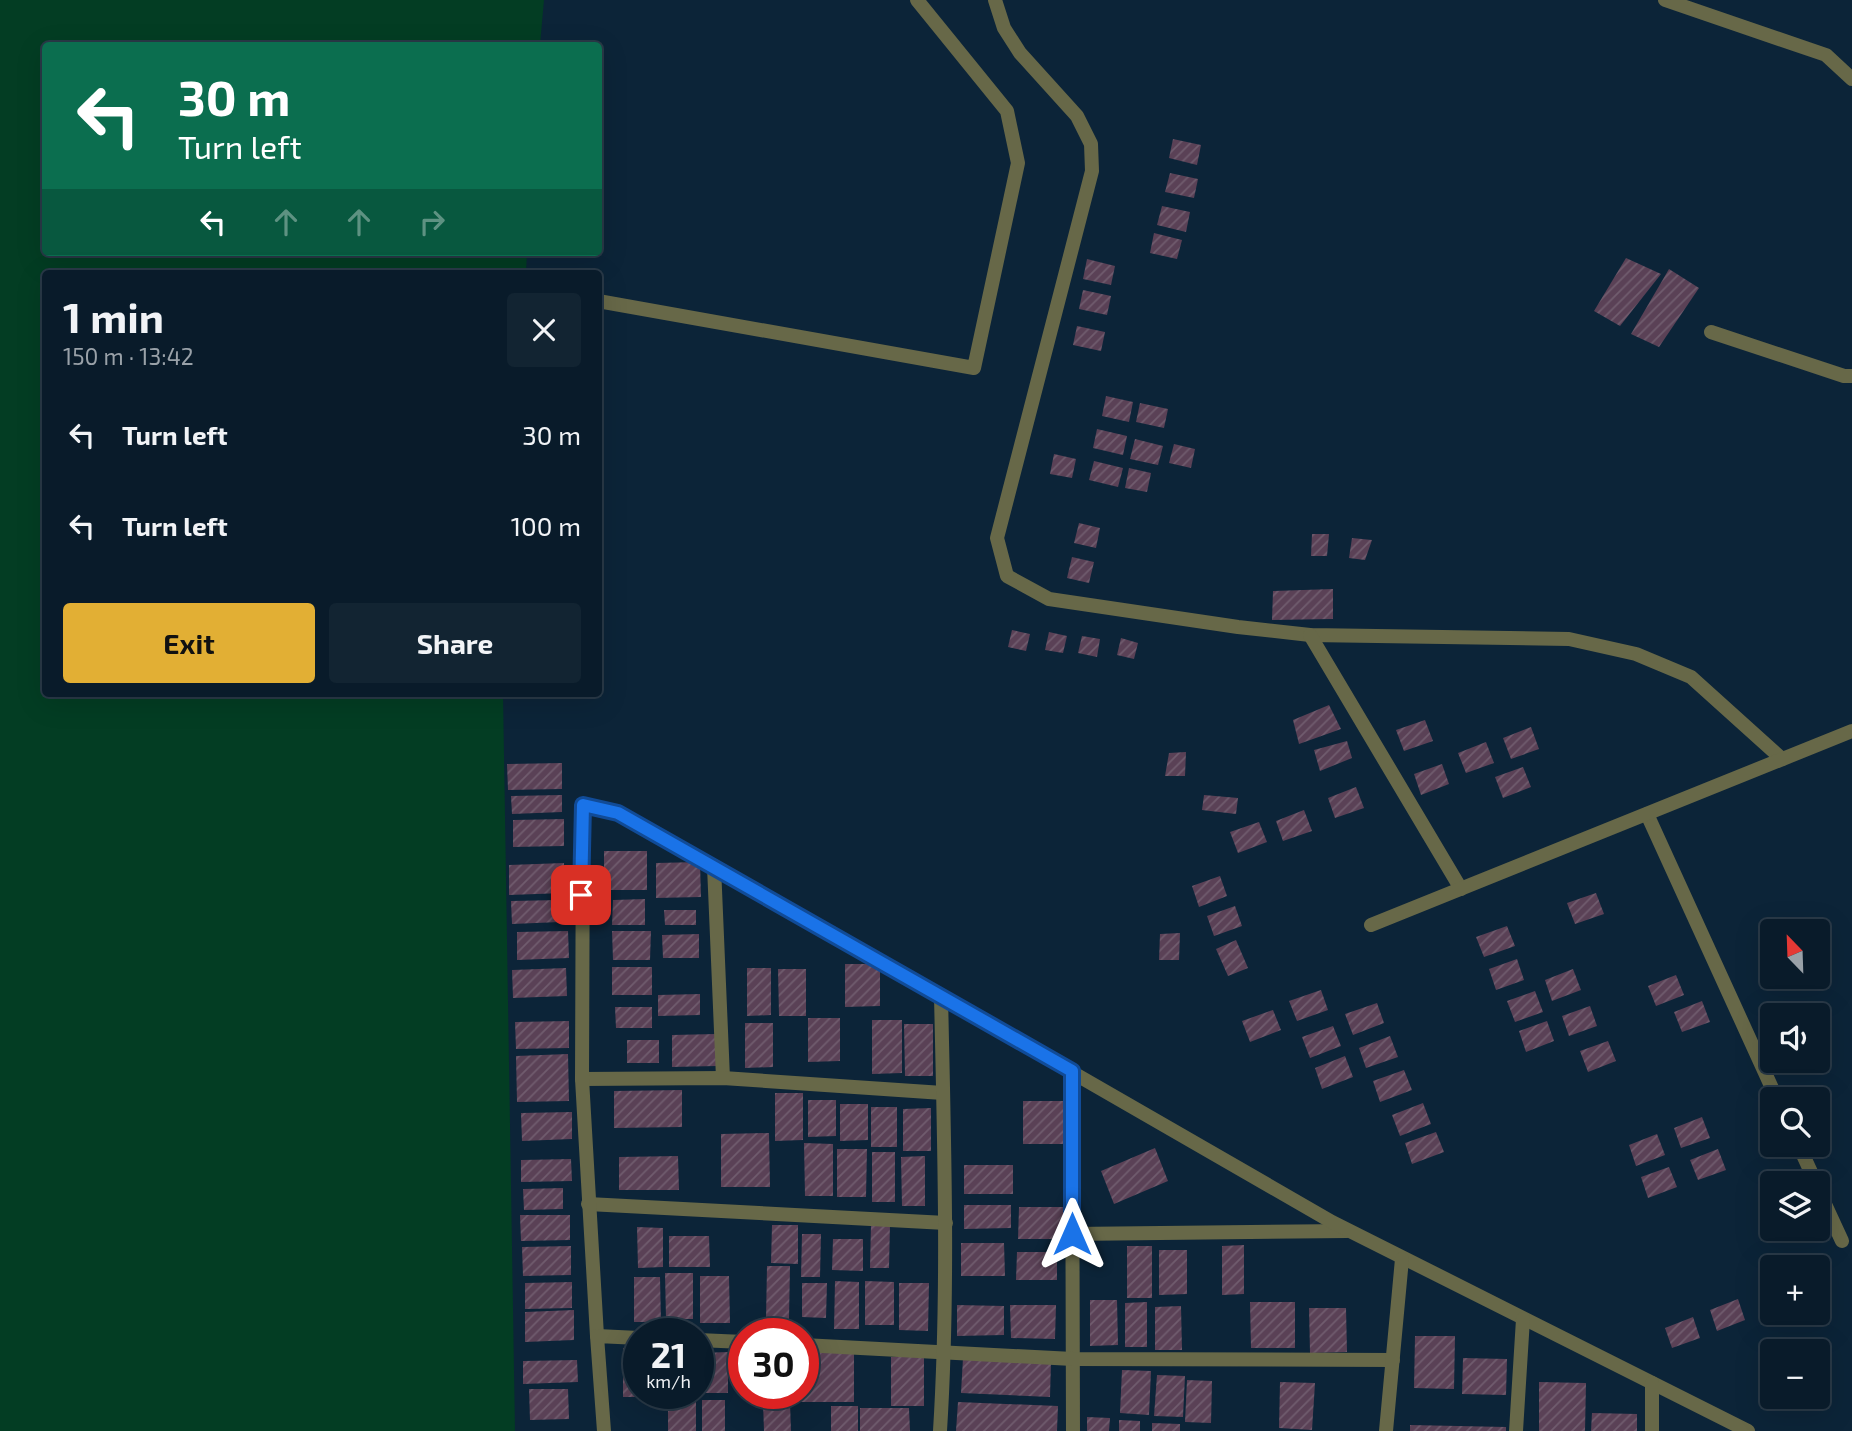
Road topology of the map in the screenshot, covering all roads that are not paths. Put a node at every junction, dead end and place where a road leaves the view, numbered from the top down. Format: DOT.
graph roads {
  1 [pos="917,0"];
  2 [pos="995,0"];
  3 [pos="1665,0"];
  4 [pos="1852,79"];
  5 [pos="602,302"];
  6 [pos="1711,332"];
  7 [pos="1852,376"];
  8 [pos="1310,635"];
  9 [pos="1852,731"];
  10 [pos="1782,759"];
  11 [pos="1647,814"];
  12 [pos="713,866"];
  13 [pos="1461,889"];
  14 [pos="1371,925"];
  15 [pos="941,995"];
  16 [pos="1072,1071"];
  17 [pos="723,1078"];
  18 [pos="582,1079"];
  19 [pos="1772,1087"];
  20 [pos="943,1093"];
  21 [pos="588,1204"];
  22 [pos="1830,1215"];
  23 [pos="946,1223"];
  24 [pos="1349,1231"];
  25 [pos="1072,1234"];
  26 [pos="1842,1241"];
  27 [pos="1402,1258"];
  28 [pos="1522,1319"];
  29 [pos="597,1336"];
  30 [pos="623,1337"];
  31 [pos="819,1346"];
  32 [pos="945,1350"];
  33 [pos="1073,1359"];
  34 [pos="1393,1360"];
  35 [pos="1652,1383"];
  36 [pos="604,1431"];
  37 [pos="940,1431"];
  38 [pos="1073,1431"];
  39 [pos="1386,1431"];
  40 [pos="1516,1431"];
  41 [pos="1652,1431"];
  42 [pos="1748,1431"];
  1 -- 5 [label="street"];
  2 -- 8 [label="street"];
  3 -- 4 [label="street"];
  6 -- 7 [label="street"];
  8 -- 10 [label="street"];
  8 -- 13 [label="street"];
  9 -- 10 [label="street"];
  10 -- 11 [label="street"];
  11 -- 13 [label="street"];
  11 -- 19 [label="street"];
  12 -- 15 [label="street"];
  12 -- 17 [label="street"];
  12 -- 18 [label="street"];
  13 -- 14 [label="street"];
  15 -- 16 [label="street"];
  15 -- 20 [label="street"];
  16 -- 24 [label="street"];
  16 -- 25 [label="street"];
  17 -- 18 [label="street"];
  17 -- 20 [label="street"];
  18 -- 21 [label="street"];
  20 -- 23 [label="street"];
  21 -- 23 [label="street"];
  21 -- 29 [label="street"];
  22 -- 26 [label="street"];
  23 -- 32 [label="street"];
  24 -- 25 [label="street"];
  24 -- 27 [label="street"];
  25 -- 33 [label="street"];
  27 -- 28 [label="street"];
  27 -- 34 [label="street"];
  28 -- 35 [label="street"];
  28 -- 40 [label="street"];
  29 -- 30 [label="street"];
  29 -- 36 [label="street"];
  31 -- 32 [label="street"];
  32 -- 33 [label="street"];
  32 -- 37 [label="street"];
  33 -- 34 [label="street"];
  33 -- 38 [label="street"];
  34 -- 39 [label="street"];
  35 -- 41 [label="street"];
  35 -- 42 [label="street"];
}
